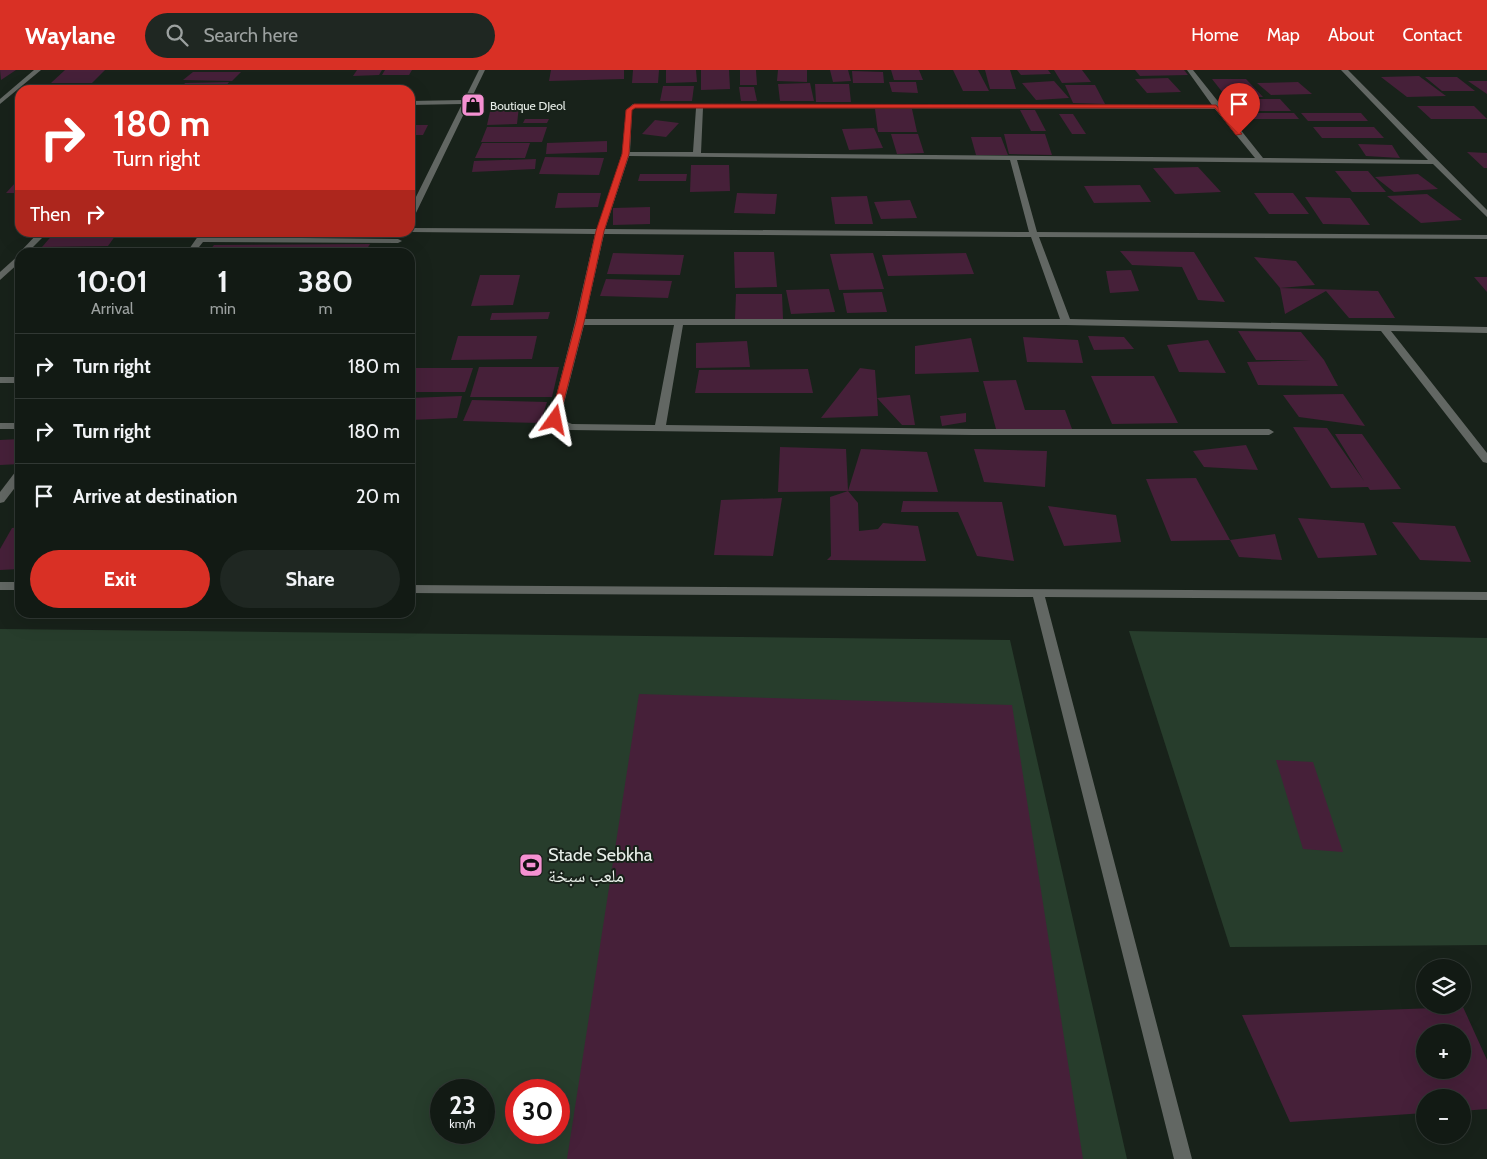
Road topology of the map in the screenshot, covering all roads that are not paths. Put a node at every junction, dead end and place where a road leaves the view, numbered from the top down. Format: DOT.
graph roads {
  1 [pos="38,70"];
  2 [pos="482,70"];
  3 [pos="1190,70"];
  4 [pos="1344,70"];
  5 [pos="20,85"];
  6 [pos="15,89"];
  7 [pos="0,102"];
  8 [pos="467,102"];
  9 [pos="415,103"];
  10 [pos="700,105"];
  11 [pos="1216,107"];
  12 [pos="626,154"];
  13 [pos="697,155"];
  14 [pos="1013,158"];
  15 [pos="1261,161"];
  16 [pos="1435,162"];
  17 [pos="415,207"];
  18 [pos="1487,215"];
  19 [pos="415,230"];
  20 [pos="600,231"];
  21 [pos="1034,234"];
  22 [pos="39,237"];
  23 [pos="202,237"];
  24 [pos="242,237"];
  25 [pos="400,237"];
  26 [pos="1487,237"];
  27 [pos="398,241"];
  28 [pos="28,248"];
  29 [pos="194,248"];
  30 [pos="395,248"];
  31 [pos="15,262"];
  32 [pos="0,277"];
  33 [pos="580,322"];
  34 [pos="679,322"];
  35 [pos="1066,322"];
  36 [pos="1384,328"];
  37 [pos="1487,330"];
  38 [pos="0,380"];
  39 [pos="15,380"];
  40 [pos="0,426"];
  41 [pos="15,426"];
  42 [pos="660,427"];
  43 [pos="1269,432"];
  44 [pos="1487,460"];
  45 [pos="15,480"];
  46 [pos="0,500"];
  47 [pos="0,586"];
  48 [pos="15,586"];
  49 [pos="415,590"];
  50 [pos="1038,593"];
  51 [pos="1487,596"];
  52 [pos="1183,1159"];
  1 -- 5 [label="street"];
  2 -- 8 [label="street"];
  3 -- 11 [label="street"];
  4 -- 16 [label="street"];
  6 -- 7 [label="street"];
  8 -- 9 [label="street"];
  8 -- 17 [label="street"];
  10 -- 11 [label="street"];
  10 -- 12 [label="street"];
  10 -- 13 [label="street"];
  11 -- 15 [label="street"];
  12 -- 13 [label="street"];
  12 -- 20 [label="street"];
  13 -- 14 [label="street"];
  14 -- 15 [label="street"];
  14 -- 21 [label="street"];
  15 -- 16 [label="street"];
  16 -- 18 [label="street"];
  19 -- 20 [label="street"];
  20 -- 21 [label="street"];
  20 -- 33 [label="street"];
  21 -- 26 [label="street"];
  21 -- 35 [label="street"];
  22 -- 28 [label="street"];
  23 -- 29 [label="street"];
  24 -- 27 [label="street"];
  25 -- 27 [label="street"];
  27 -- 30 [label="street"];
  31 -- 32 [label="street"];
  33 -- 34 [label="street"];
  33 -- 42 [label="street"];
  34 -- 35 [label="street"];
  34 -- 42 [label="street"];
  35 -- 36 [label="street"];
  36 -- 37 [label="street"];
  36 -- 44 [label="street"];
  38 -- 39 [label="street"];
  40 -- 41 [label="street"];
  42 -- 43 [label="street"];
  45 -- 46 [label="street"];
  47 -- 48 [label="street"];
  49 -- 50 [label="street"];
  50 -- 51 [label="street"];
  50 -- 52 [label="street"];
}
